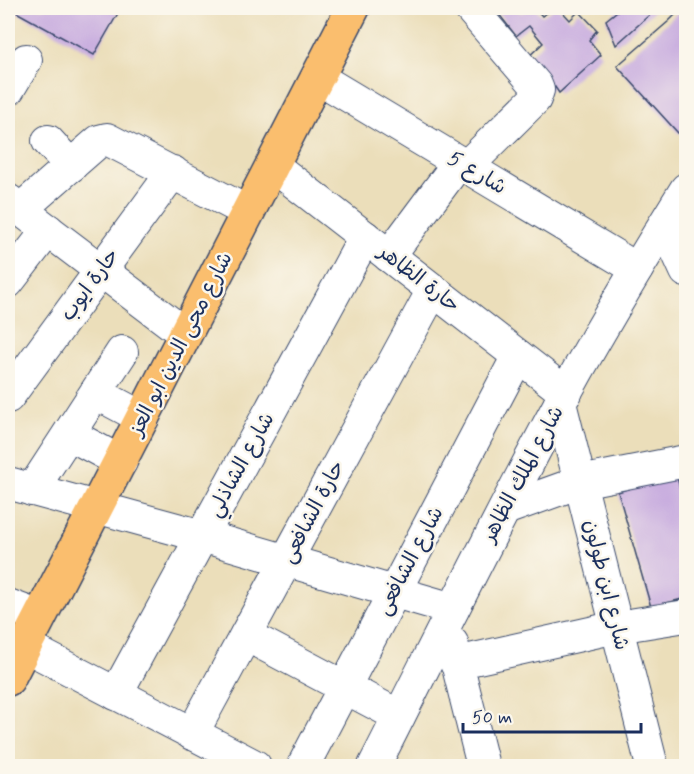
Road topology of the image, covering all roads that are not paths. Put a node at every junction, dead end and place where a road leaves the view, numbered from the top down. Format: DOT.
graph roads {
  1 [pos="353,8"];
  2 [pos="470,8"];
  3 [pos="26,60"];
  4 [pos="317,77"];
  5 [pos="8,90"];
  6 [pos="48,141"];
  7 [pos="463,164"];
  8 [pos="272,165"];
  9 [pos="71,166"];
  10 [pos="172,172"];
  11 [pos="687,189"];
  12 [pos="14,205"];
  13 [pos="248,212"];
  14 [pos="664,225"];
  15 [pos="48,231"];
  16 [pos="377,247"];
  17 [pos="637,269"];
  18 [pos="101,270"];
  19 [pos="687,271"];
  20 [pos="8,282"];
  21 [pos="433,290"];
  22 [pos="185,333"];
  23 [pos="122,352"];
  24 [pos="518,356"];
  25 [pos="96,393"];
  26 [pos="8,397"];
  27 [pos="563,398"];
  28 [pos="142,418"];
  29 [pos="69,434"];
  30 [pos="687,460"];
  31 [pos="121,462"];
  32 [pos="580,482"];
  33 [pos="20,486"];
  34 [pos="97,508"];
  35 [pos="505,509"];
  36 [pos="202,536"];
  37 [pos="286,561"];
  38 [pos="394,592"];
  39 [pos="8,605"];
  40 [pos="450,616"];
  41 [pos="687,616"];
  42 [pos="40,617"];
  43 [pos="617,627"];
  44 [pos="246,635"];
  45 [pos="25,646"];
  46 [pos="456,663"];
  47 [pos="8,679"];
  48 [pos="345,687"];
  49 [pos="116,693"];
  50 [pos="399,716"];
  51 [pos="192,734"];
  52 [pos="255,766"];
  53 [pos="303,766"];
  54 [pos="374,766"];
  55 [pos="483,766"];
  56 [pos="652,766"];
  1 -- 4 [label="main road, شارع محى الدين ابو العز"];
  2 -- 7 [label="street, شارع الشاذلي"];
  3 -- 5 [label="street"];
  4 -- 7 [label="street, شارع 5"];
  4 -- 8 [label="main road, شارع محى الدين ابو العز"];
  6 -- 9 [label="street"];
  7 -- 16 [label="street, شارع الشاذلي"];
  7 -- 17 [label="street, شارع 5"];
  8 -- 13 [label="main road, شارع محى الدين ابو العز"];
  8 -- 16 [label="street, حارة الظاهر"];
  9 -- 10 [label="street"];
  9 -- 12 [label="street"];
  10 -- 13 [label="street"];
  10 -- 18 [label="street, حارة ايوب"];
  11 -- 14 [label="street, شارع الملك الظاهر"];
  12 -- 15 [label="street"];
  13 -- 22 [label="main road, شارع محى الدين ابو العز"];
  14 -- 17 [label="street, شارع الملك الظاهر"];
  14 -- 19 [label="street"];
  15 -- 18 [label="street"];
  15 -- 20 [label="street"];
  16 -- 21 [label="street, حارة الظاهر"];
  16 -- 36 [label="street, شارع الشاذلي"];
  17 -- 27 [label="street, شارع الملك الظاهر"];
  18 -- 22 [label="street"];
  18 -- 26 [label="street, حارة ايوب"];
  21 -- 24 [label="street, حارة الظاهر"];
  21 -- 37 [label="street, حارة الشافعى"];
  22 -- 28 [label="main road, شارع محى الدين ابو العز"];
  23 -- 25 [label="street"];
  24 -- 27 [label="street, حارة الظاهر"];
  24 -- 38 [label="street, شارع الشافعى"];
  25 -- 28 [label="street"];
  25 -- 29 [label="street"];
  27 -- 32 [label="street, شارع ابن طولون"];
  27 -- 35 [label="street, شارع الملك الظاهر"];
  28 -- 31 [label="main road, شارع محى الدين ابو العز"];
  29 -- 31 [label="street"];
  29 -- 33 [label="street"];
  30 -- 32 [label="street"];
  31 -- 34 [label="main road, شارع محى الدين ابو العز"];
  32 -- 35 [label="street"];
  32 -- 43 [label="street, شارع ابن طولون"];
  33 -- 34 [label="street"];
  34 -- 36 [label="street"];
  34 -- 42 [label="main road, شارع محى الدين ابو العز"];
  35 -- 40 [label="street, شارع الملك الظاهر"];
  36 -- 37 [label="street"];
  36 -- 49 [label="street, شارع الشاذلي"];
  37 -- 38 [label="street"];
  37 -- 44 [label="street, حارة الشافعى"];
  38 -- 40 [label="street"];
  38 -- 48 [label="street, شارع الشافعى"];
  39 -- 42 [label="street"];
  40 -- 46 [label="street"];
  40 -- 50 [label="street, شارع الملك الظاهر"];
  41 -- 43 [label="street"];
  42 -- 45 [label="main road, شارع محى الدين ابو العز"];
  43 -- 46 [label="street"];
  43 -- 56 [label="street, شارع ابن طولون"];
  44 -- 48 [label="street"];
  44 -- 51 [label="street, حارة الشافعى"];
  45 -- 47 [label="main road, شارع محى الدين ابو العز"];
  45 -- 49 [label="street"];
  46 -- 55 [label="street"];
  48 -- 50 [label="street"];
  48 -- 53 [label="street, شارع الشافعى"];
  49 -- 51 [label="street"];
  50 -- 54 [label="street, شارع الملك الظاهر"];
  51 -- 52 [label="street"];
}
